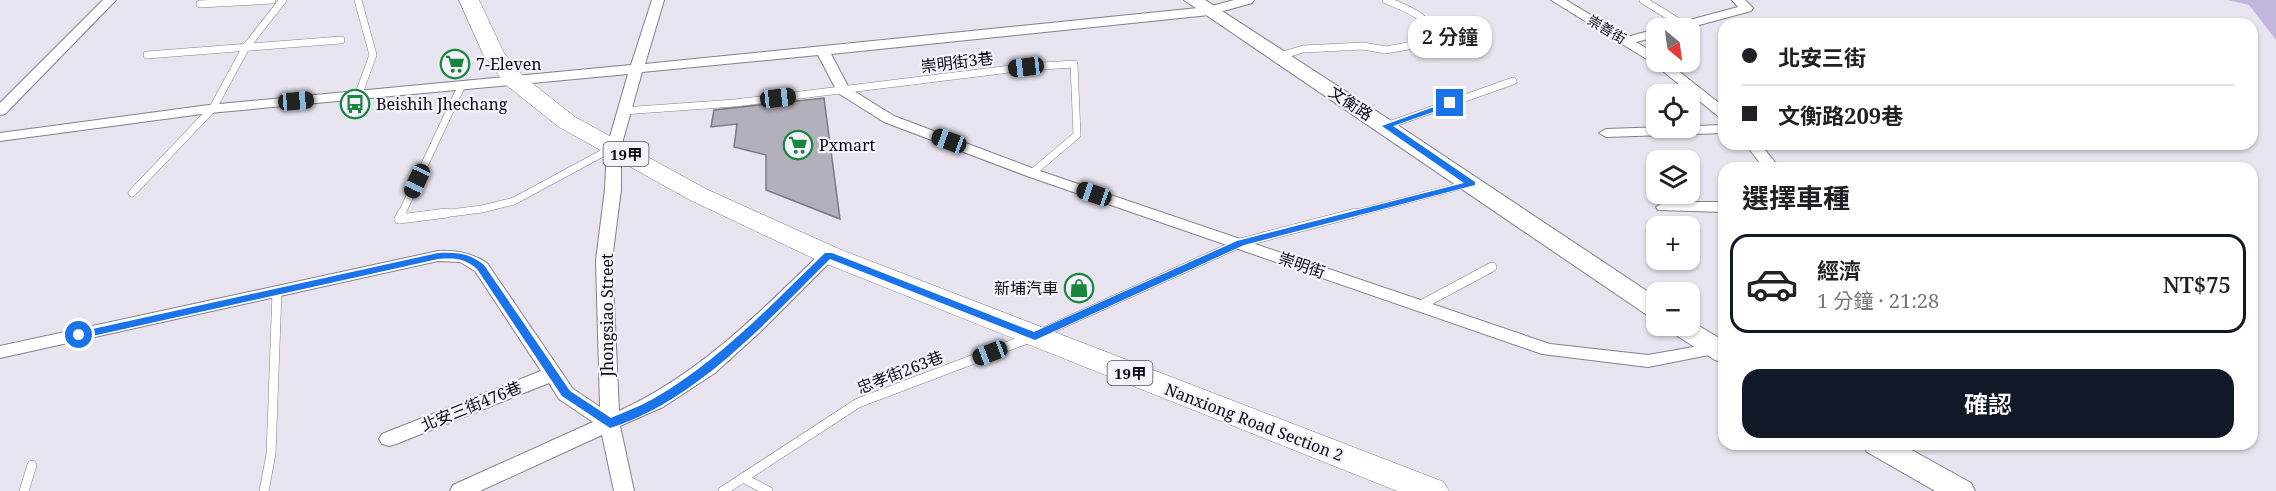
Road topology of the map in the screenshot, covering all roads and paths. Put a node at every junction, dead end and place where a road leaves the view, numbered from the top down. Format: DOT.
graph roads {
  1 [pos="110,0"];
  2 [pos="272,0"];
  3 [pos="283,0"];
  4 [pos="358,0"];
  5 [pos="469,0"];
  6 [pos="658,0"];
  7 [pos="1248,0"];
  8 [pos="1386,0"];
  9 [pos="1557,0"];
  10 [pos="1643,0"];
  11 [pos="1738,0"];
  12 [pos="200,4"];
  13 [pos="1201,5"];
  14 [pos="1668,18"];
  15 [pos="1700,21"];
  16 [pos="1646,36"];
  17 [pos="341,40"];
  18 [pos="1627,41"];
  19 [pos="246,47"];
  20 [pos="823,51"];
  21 [pos="1646,54"];
  22 [pos="147,55"];
  23 [pos="1280,56"];
  24 [pos="637,69"];
  25 [pos="1671,72"];
  26 [pos="514,80"];
  27 [pos="1513,81"];
  28 [pos="462,85"];
  29 [pos="843,90"];
  30 [pos="358,96"];
  31 [pos="213,108"];
  32 [pos="1718,109"];
  33 [pos="0,111"];
  34 [pos="623,111"];
  35 [pos="1386,126"];
  36 [pos="1718,129"];
  37 [pos="1606,133"];
  38 [pos="0,137"];
  39 [pos="614,147"];
  40 [pos="1757,150"];
  41 [pos="1767,162"];
  42 [pos="1032,173"];
  43 [pos="1471,183"];
  44 [pos="132,193"];
  45 [pos="1664,207"];
  46 [pos="1718,207"];
  47 [pos="1240,243"];
  48 [pos="829,255"];
  49 [pos="1492,267"];
  50 [pos="277,292"];
  51 [pos="1646,302"];
  52 [pos="1419,306"];
  53 [pos="1035,336"];
  54 [pos="1698,336"];
  55 [pos="1718,347"];
  56 [pos="1718,349"];
  57 [pos="0,352"];
  58 [pos="553,374"];
  59 [pos="610,424"];
  60 [pos="389,439"];
  61 [pos="1888,450"];
  62 [pos="32,465"];
  63 [pos="743,478"];
  64 [pos="24,491"];
  65 [pos="264,491"];
  66 [pos="460,491"];
  67 [pos="624,491"];
  68 [pos="723,491"];
  69 [pos="768,491"];
  70 [pos="1432,491"];
  71 [pos="1960,491"];
  1 -- 33 [label="street"];
  2 -- 12 [label="lane"];
  3 -- 19 [label="lane"];
  4 -- 30 [label="lane"];
  5 -- 26 [label="main road, Nanxiong Road Section 2 / 19甲"];
  6 -- 24 [label="street, Jhongsiao Street"];
  7 -- 13 [label="street"];
  8 -- 23 [label="lane"];
  9 -- 18 [label="street, 崇善街"];
  10 -- 14 [label="lane"];
  11 -- 15 [label="street"];
  13 -- 20 [label="street"];
  13 -- 23 [label="street, 文衡路"];
  16 -- 18 [label="street"];
  17 -- 19 [label="lane"];
  18 -- 21 [label="street, 崇善街"];
  19 -- 22 [label="lane"];
  19 -- 31 [label="lane"];
  20 -- 24 [label="street"];
  20 -- 29 [label="street"];
  23 -- 35 [label="street, 文衡路"];
  24 -- 26 [label="street"];
  24 -- 34 [label="street, Jhongsiao Street"];
  25 -- 32 [label="street, 崇善街"];
  26 -- 28 [label="street"];
  26 -- 39 [label="main road, Nanxiong Road Section 2 / 19甲"];
  27 -- 35 [label="lane"];
  28 -- 30 [label="street"];
  28 -- 39 [label="lane"];
  29 -- 34 [label="lane, 崇明街3巷"];
  29 -- 42 [label="street, 崇明街"];
  29 -- 42 [label="lane, 崇明街3巷"];
  30 -- 31 [label="street"];
  31 -- 38 [label="street"];
  31 -- 44 [label="lane"];
  34 -- 39 [label="street, Jhongsiao Street"];
  35 -- 43 [label="street, 文衡路"];
  36 -- 37 [label="street"];
  39 -- 48 [label="main road, Nanxiong Road Section 2 / 19甲"];
  39 -- 59 [label="street, Jhongsiao Street"];
  40 -- 41 [label="street"];
  42 -- 47 [label="street, 崇明街"];
  43 -- 47 [label="lane, 忠孝街263巷"];
  43 -- 51 [label="street, 文衡路"];
  45 -- 46 [label="street"];
  47 -- 52 [label="street, 崇明街"];
  47 -- 53 [label="lane, 忠孝街263巷"];
  48 -- 53 [label="main road, Nanxiong Road Section 2 / 19甲"];
  48 -- 59 [label="street"];
  49 -- 52 [label="lane"];
  50 -- 57 [label="street"];
  50 -- 58 [label="street"];
  50 -- 65 [label="lane"];
  52 -- 56 [label="street, 崇明街"];
  53 -- 63 [label="lane, 忠孝街263巷"];
  53 -- 70 [label="main road, Nanxiong Road Section 2 / 19甲"];
  54 -- 55 [label="street"];
  58 -- 59 [label="street"];
  58 -- 60 [label="street, 北安三街476巷"];
  59 -- 66 [label="street"];
  59 -- 67 [label="street, Jhongsiao Street"];
  61 -- 71 [label="street"];
  62 -- 64 [label="lane"];
  63 -- 68 [label="lane, 忠孝街263巷"];
  63 -- 69 [label="lane"];
}
